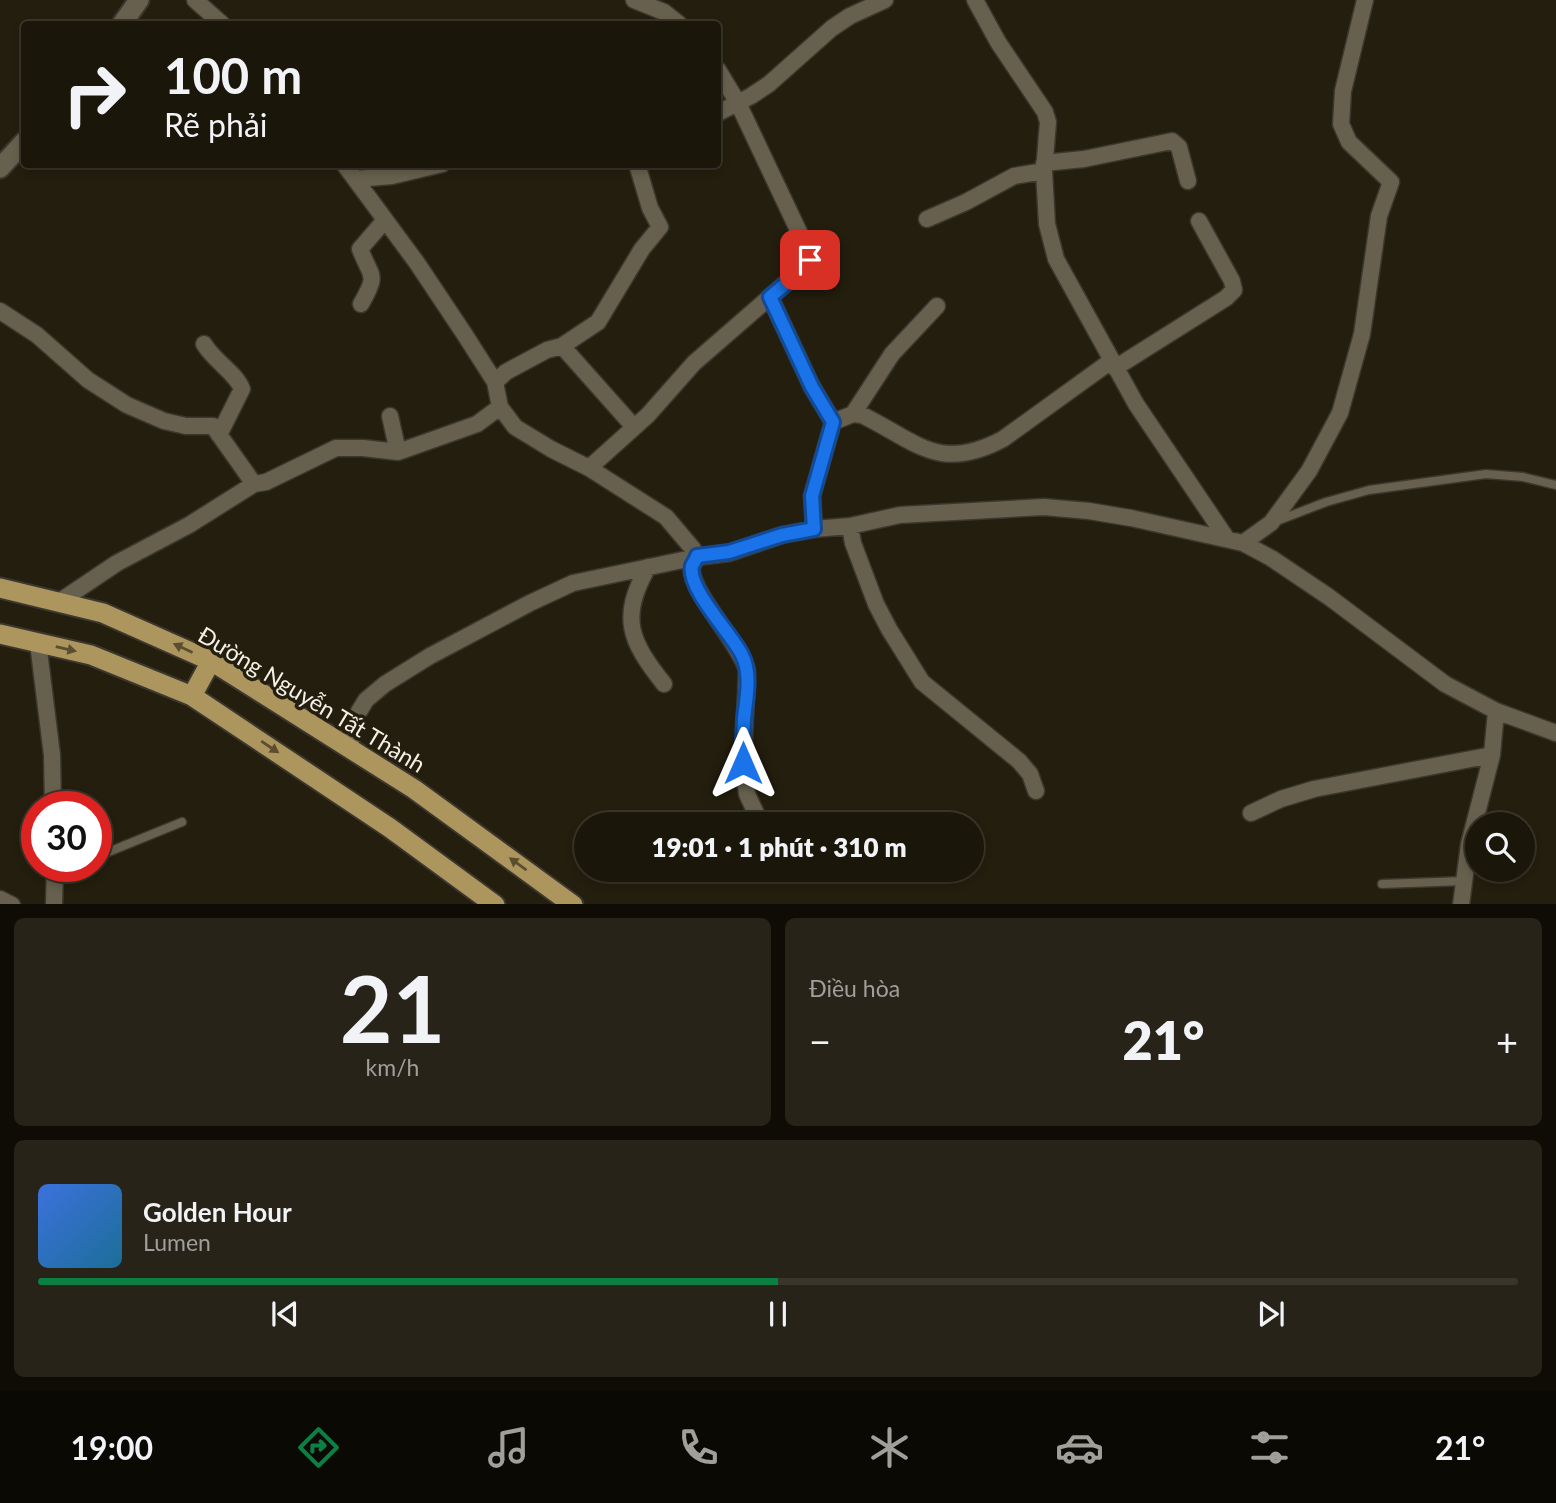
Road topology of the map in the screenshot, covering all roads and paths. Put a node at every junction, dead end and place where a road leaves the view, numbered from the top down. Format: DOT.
graph roads {
  1 [pos="139,0"];
  2 [pos="195,0"];
  3 [pos="634,0"];
  4 [pos="885,0"];
  5 [pos="975,0"];
  6 [pos="1365,0"];
  7 [pos="124,21"];
  8 [pos="219,21"];
  9 [pos="676,21"];
  10 [pos="721,75"];
  11 [pos="738,103"];
  12 [pos="721,112"];
  13 [pos="21,145"];
  14 [pos="1044,167"];
  15 [pos="0,168"];
  16 [pos="347,168"];
  17 [pos="425,168"];
  18 [pos="638,168"];
  19 [pos="356,178"];
  20 [pos="1188,181"];
  21 [pos="927,219"];
  22 [pos="384,220"];
  23 [pos="1199,220"];
  24 [pos="770,297"];
  25 [pos="361,303"];
  26 [pos="937,306"];
  27 [pos="0,311"];
  28 [pos="204,344"];
  29 [pos="562,346"];
  30 [pos="1113,364"];
  31 [pos="495,382"];
  32 [pos="500,407"];
  33 [pos="853,414"];
  34 [pos="390,416"];
  35 [pos="833,422"];
  36 [pos="634,427"];
  37 [pos="219,435"];
  38 [pos="398,452"];
  39 [pos="589,468"];
  40 [pos="254,484"];
  41 [pos="1556,485"];
  42 [pos="1271,523"];
  43 [pos="849,526"];
  44 [pos="814,529"];
  45 [pos="1227,538"];
  46 [pos="1243,543"];
  47 [pos="697,556"];
  48 [pos="648,567"];
  49 [pos="2,586"];
  50 [pos="59,602"];
  51 [pos="0,634"];
  52 [pos="38,643"];
  53 [pos="211,661"];
  54 [pos="664,684"];
  55 [pos="191,696"];
  56 [pos="1496,711"];
  57 [pos="1556,733"];
  58 [pos="350,748"];
  59 [pos="1492,755"];
  60 [pos="1036,790"];
  61 [pos="53,791"];
  62 [pos="755,812"];
  63 [pos="1251,813"];
  64 [pos="182,822"];
  65 [pos="112,851"];
  66 [pos="1464,881"];
  67 [pos="55,882"];
  68 [pos="1382,884"];
  69 [pos="54,904"];
  70 [pos="494,904"];
  71 [pos="572,904"];
  72 [pos="1461,904"];
  1 -- 7 [label="main road"];
  2 -- 8 [label="street"];
  3 -- 9 [label="street"];
  4 -- 11 [label="street"];
  5 -- 14 [label="street"];
  6 -- 42 [label="street"];
  10 -- 11 [label="street"];
  11 -- 12 [label="street"];
  11 -- 24 [label="street"];
  13 -- 15 [label="main road"];
  14 -- 20 [label="street"];
  14 -- 21 [label="street"];
  14 -- 30 [label="street"];
  16 -- 19 [label="street"];
  17 -- 19 [label="street"];
  18 -- 29 [label="street"];
  19 -- 22 [label="street"];
  22 -- 25 [label="street"];
  22 -- 31 [label="street"];
  23 -- 30 [label="street"];
  24 -- 35 [label="street"];
  24 -- 36 [label="street"];
  26 -- 33 [label="street"];
  27 -- 37 [label="street"];
  28 -- 37 [label="street"];
  29 -- 31 [label="street"];
  29 -- 36 [label="street"];
  30 -- 33 [label="street"];
  30 -- 45 [label="street"];
  31 -- 32 [label="street"];
  32 -- 38 [label="street"];
  32 -- 39 [label="street"];
  33 -- 35 [label="street"];
  34 -- 38 [label="street"];
  35 -- 44 [label="street"];
  36 -- 39 [label="street"];
  37 -- 40 [label="street"];
  38 -- 40 [label="street"];
  39 -- 47 [label="street"];
  40 -- 50 [label="street"];
  41 -- 42 [label="lane"];
  42 -- 46 [label="street"];
  43 -- 44 [label="street"];
  43 -- 45 [label="street"];
  43 -- 60 [label="street"];
  44 -- 47 [label="street"];
  45 -- 46 [label="street"];
  46 -- 56 [label="street"];
  47 -- 48 [label="street"];
  47 -- 62 [label="street"];
  48 -- 54 [label="street"];
  48 -- 58 [label="street"];
  49 -- 50 [label="main road, Đường Nguyễn Tất Thành"];
  53 -- 50 [label="main road, Đường Nguyễn Tất Thành, one-way"];
  51 -- 52 [label="main road"];
  52 -- 55 [label="main road, one-way"];
  52 -- 61 [label="street"];
  53 -- 55 [label="main road"];
  53 -- 58 [label="main road, Đường Nguyễn Tất Thành"];
  55 -- 70 [label="main road, one-way"];
  56 -- 57 [label="street"];
  56 -- 59 [label="street"];
  71 -- 58 [label="main road, Đường Nguyễn Tất Thành, one-way"];
  59 -- 63 [label="street"];
  59 -- 66 [label="street"];
  64 -- 65 [label="lane"];
  66 -- 68 [label="lane"];
  66 -- 72 [label="street"];
  67 -- 69 [label="street"];
}
